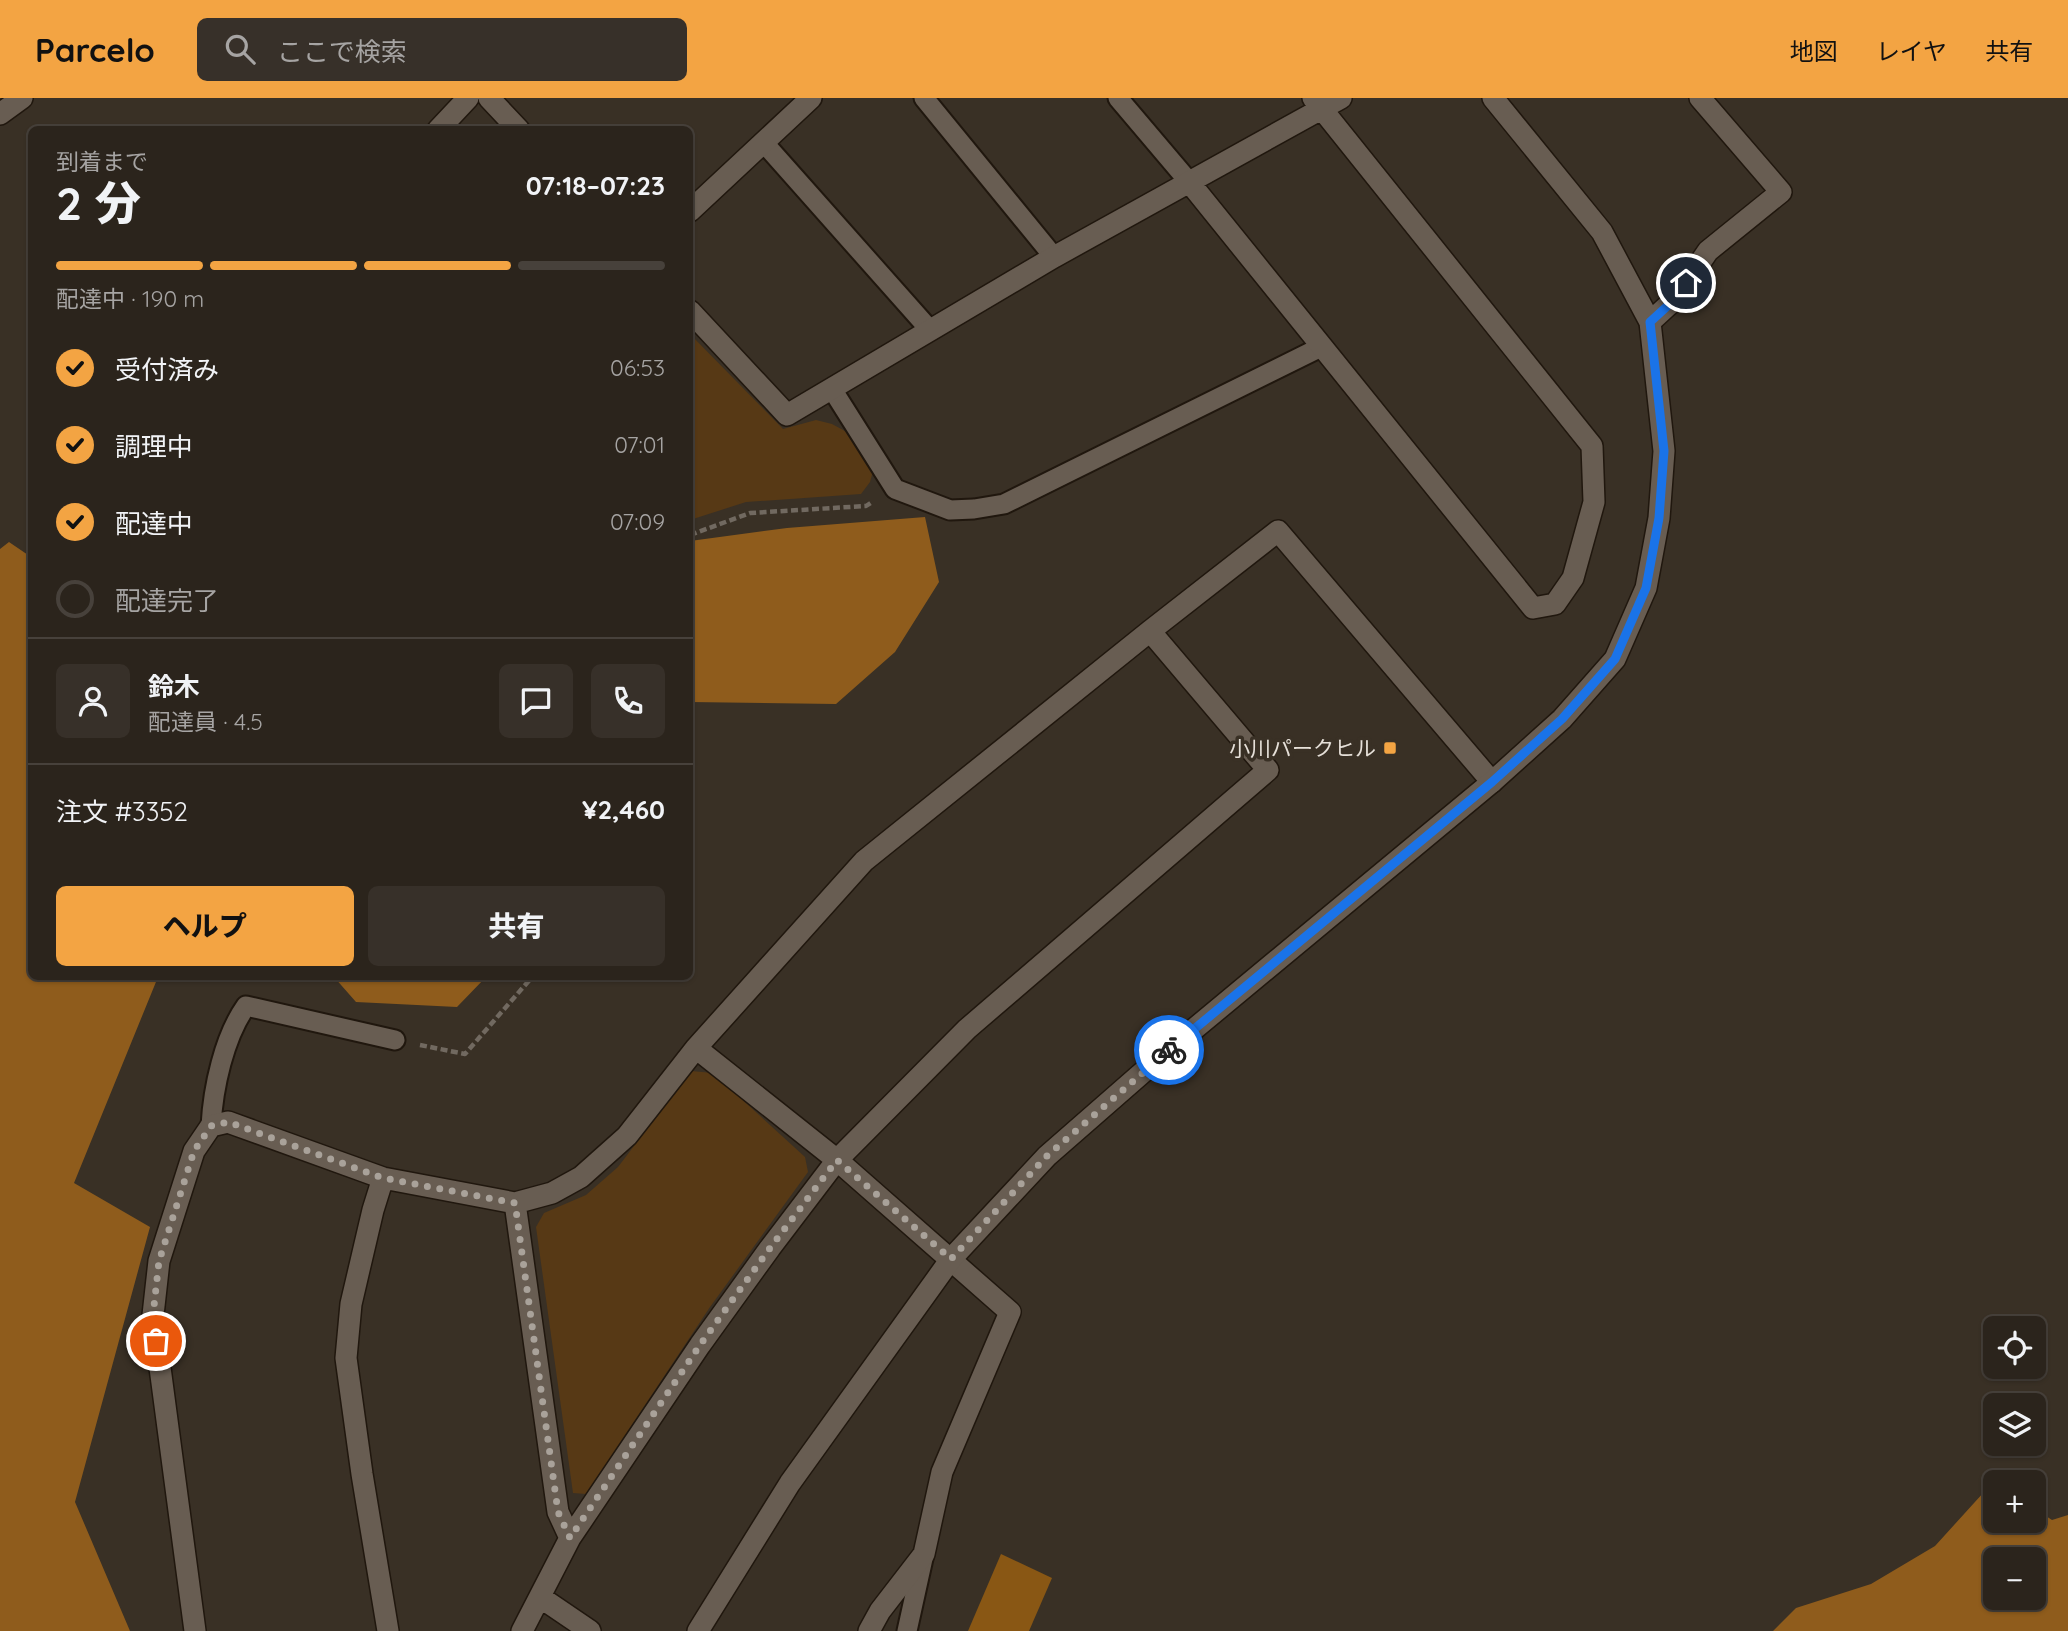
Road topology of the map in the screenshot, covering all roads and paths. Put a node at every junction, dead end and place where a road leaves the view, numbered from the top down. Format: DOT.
graph roads {
  1 [pos="22,98"];
  2 [pos="468,98"];
  3 [pos="489,98"];
  4 [pos="811,98"];
  5 [pos="924,98"];
  6 [pos="1118,98"];
  7 [pos="1341,98"];
  8 [pos="1493,98"];
  9 [pos="1700,98"];
  10 [pos="1318,104"];
  11 [pos="0,114"];
  12 [pos="442,126"];
  13 [pos="515,126"];
  14 [pos="764,143"];
  15 [pos="1190,183"];
  16 [pos="693,208"];
  17 [pos="1054,257"];
  18 [pos="693,314"];
  19 [pos="1650,322"];
  20 [pos="930,330"];
  21 [pos="1321,347"];
  22 [pos="832,389"];
  23 [pos="895,489"];
  24 [pos="693,534"];
  25 [pos="1150,631"];
  26 [pos="1492,782"];
  27 [pos="530,980"];
  28 [pos="395,1040"];
  29 [pos="696,1048"];
  30 [pos="211,1126"];
  31 [pos="837,1160"];
  32 [pos="383,1178"];
  33 [pos="515,1203"];
  34 [pos="951,1259"];
  35 [pos="570,1538"];
  36 [pos="924,1554"];
  37 [pos="540,1597"];
  38 [pos="195,1631"];
  39 [pos="388,1631"];
  40 [pos="522,1631"];
  41 [pos="590,1631"];
  42 [pos="698,1631"];
  43 [pos="869,1631"];
  44 [pos="907,1631"];
  1 -- 11 [label="street"];
  2 -- 12 [label="street"];
  3 -- 13 [label="street"];
  4 -- 14 [label="street"];
  5 -- 17 [label="lane"];
  6 -- 15 [label="lane"];
  7 -- 10 [label="street"];
  8 -- 19 [label="street"];
  9 -- 19 [label="street"];
  10 -- 15 [label="street"];
  10 -- 21 [label="street"];
  14 -- 16 [label="street"];
  14 -- 20 [label="lane"];
  15 -- 17 [label="street"];
  15 -- 21 [label="street"];
  17 -- 20 [label="street"];
  18 -- 22 [label="street"];
  19 -- 26 [label="street"];
  20 -- 22 [label="street"];
  21 -- 23 [label="lane"];
  22 -- 23 [label="lane"];
  23 -- 24 [label="path"];
  25 -- 26 [label="street"];
  25 -- 29 [label="street"];
  25 -- 31 [label="street"];
  26 -- 34 [label="street"];
  27 -- 28 [label="path"];
  28 -- 30 [label="lane"];
  29 -- 31 [label="street"];
  29 -- 33 [label="street"];
  30 -- 32 [label="street"];
  30 -- 38 [label="street"];
  31 -- 34 [label="street"];
  31 -- 35 [label="street"];
  32 -- 33 [label="street"];
  32 -- 39 [label="street"];
  33 -- 35 [label="street"];
  34 -- 36 [label="street"];
  34 -- 42 [label="street"];
  35 -- 37 [label="street"];
  36 -- 43 [label="street"];
  36 -- 44 [label="lane"];
  37 -- 40 [label="street"];
  37 -- 41 [label="street"];
}
